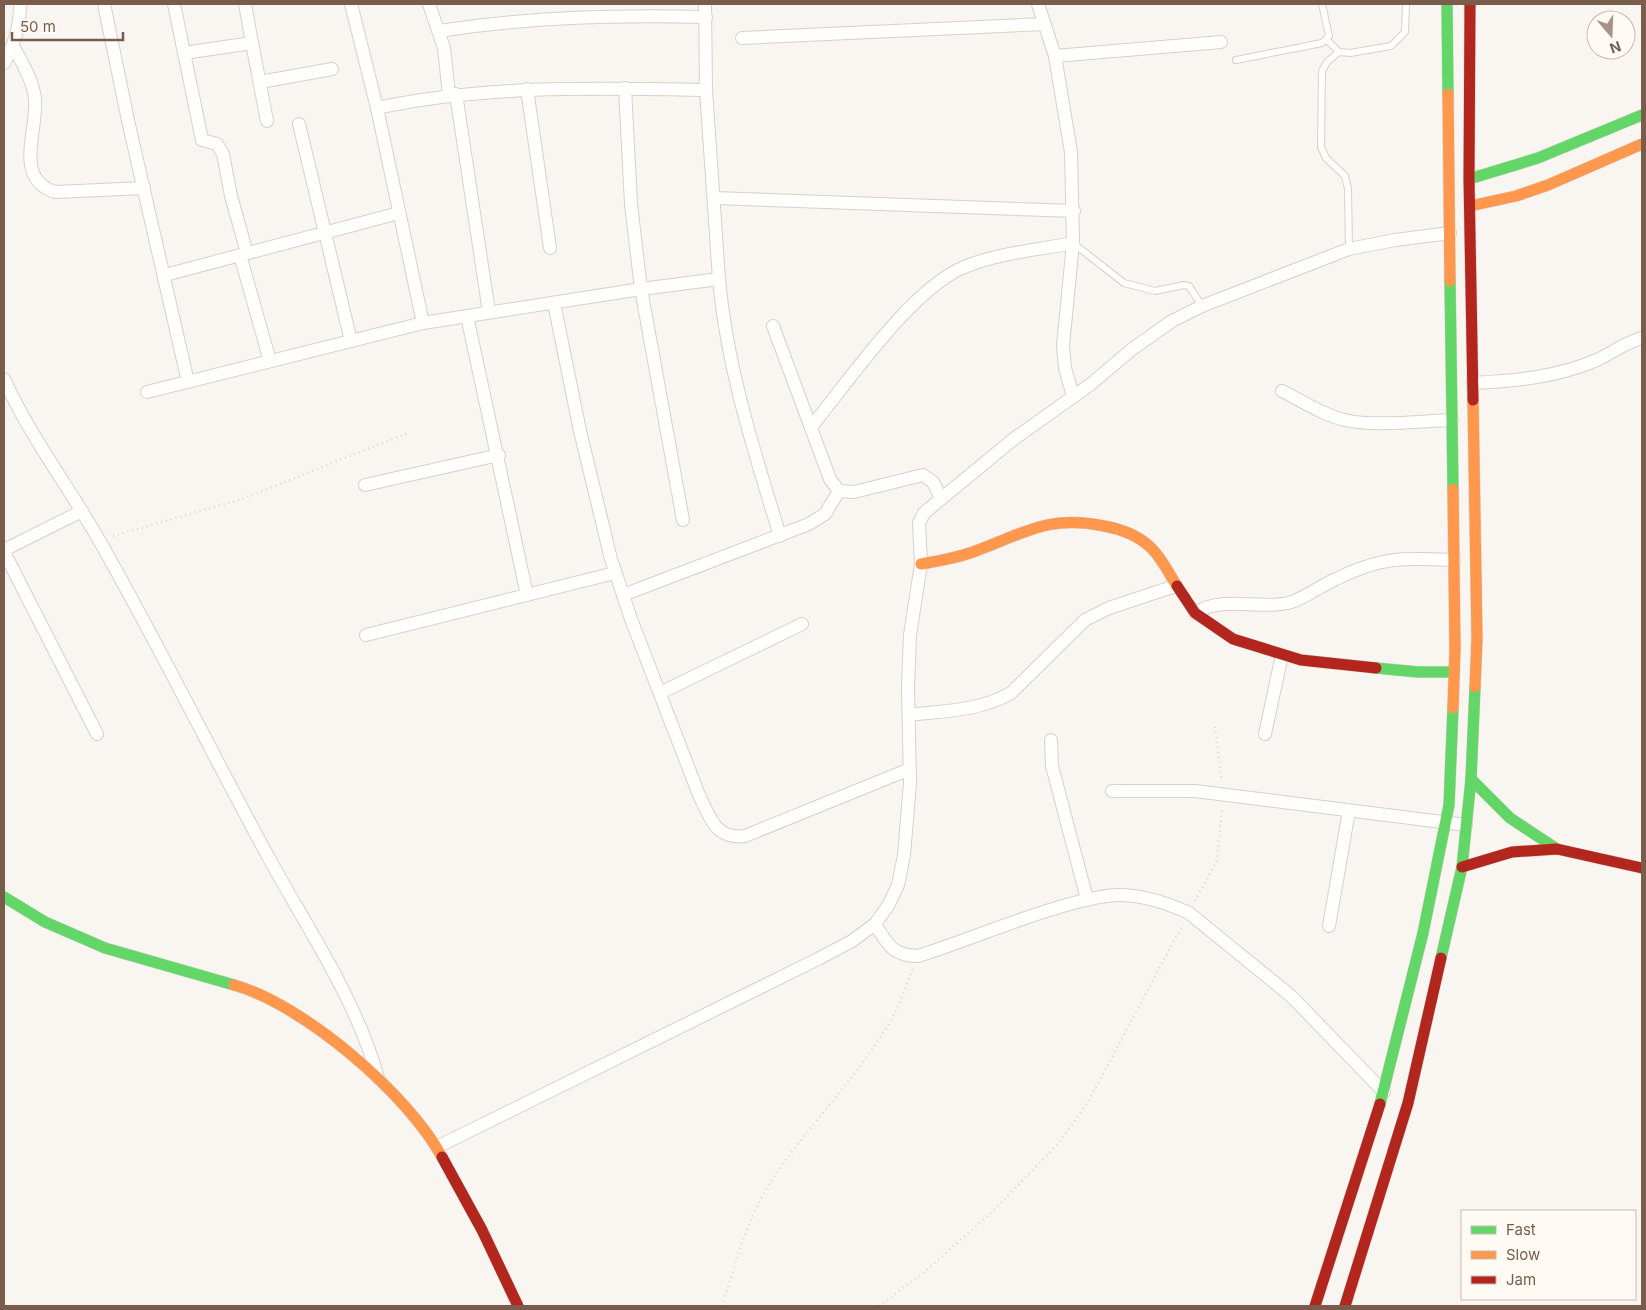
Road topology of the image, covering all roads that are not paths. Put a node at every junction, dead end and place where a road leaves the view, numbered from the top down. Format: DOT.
graph roads {
  1 [pos="20,4"];
  2 [pos="104,4"];
  3 [pos="174,4"];
  4 [pos="245,4"];
  5 [pos="350,4"];
  6 [pos="429,4"];
  7 [pos="704,4"];
  8 [pos="1038,4"];
  9 [pos="1322,4"];
  10 [pos="1406,4"];
  11 [pos="1447,4"];
  12 [pos="1470,4"];
  13 [pos="706,18"];
  14 [pos="1045,24"];
  15 [pos="439,31"];
  16 [pos="742,38"];
  17 [pos="1327,40"];
  18 [pos="1221,42"];
  19 [pos="252,43"];
  20 [pos="13,46"];
  21 [pos="1339,52"];
  22 [pos="184,54"];
  23 [pos="1055,56"];
  24 [pos="1236,60"];
  25 [pos="4,63"];
  26 [pos="332,68"];
  27 [pos="260,82"];
  28 [pos="625,88"];
  29 [pos="527,89"];
  30 [pos="706,90"];
  31 [pos="453,94"];
  32 [pos="377,108"];
  33 [pos="1642,115"];
  34 [pos="267,121"];
  35 [pos="299,124"];
  36 [pos="1642,144"];
  37 [pos="1469,178"];
  38 [pos="144,188"];
  39 [pos="714,198"];
  40 [pos="1470,206"];
  41 [pos="1074,211"];
  42 [pos="399,213"];
  43 [pos="325,231"];
  44 [pos="1450,233"];
  45 [pos="1073,243"];
  46 [pos="550,248"];
  47 [pos="1349,249"];
  48 [pos="244,254"];
  49 [pos="165,275"];
  50 [pos="719,279"];
  51 [pos="641,289"];
  52 [pos="554,302"];
  53 [pos="1202,306"];
  54 [pos="489,312"];
  55 [pos="467,316"];
  56 [pos="423,323"];
  57 [pos="773,326"];
  58 [pos="1642,338"];
  59 [pos="351,341"];
  60 [pos="270,361"];
  61 [pos="4,379"];
  62 [pos="188,382"];
  63 [pos="1473,383"];
  64 [pos="1282,391"];
  65 [pos="147,392"];
  66 [pos="1073,396"];
  67 [pos="1452,420"];
  68 [pos="811,427"];
  69 [pos="498,455"];
  70 [pos="364,484"];
  71 [pos="839,491"];
  72 [pos="941,498"];
  73 [pos="82,511"];
  74 [pos="683,520"];
  75 [pos="780,536"];
  76 [pos="4,551"];
  77 [pos="1454,560"];
  78 [pos="921,564"];
  79 [pos="615,573"];
  80 [pos="1175,586"];
  81 [pos="527,595"];
  82 [pos="623,595"];
  83 [pos="1195,613"];
  84 [pos="802,624"];
  85 [pos="366,635"];
  86 [pos="1282,655"];
  87 [pos="1454,672"];
  88 [pos="660,694"];
  89 [pos="908,715"];
  90 [pos="97,734"];
  91 [pos="1265,734"];
  92 [pos="1051,740"];
  93 [pos="910,769"];
  94 [pos="1471,779"];
  95 [pos="1112,792"];
  96 [pos="1349,811"];
  97 [pos="1445,824"];
  98 [pos="1466,825"];
  99 [pos="1557,849"];
  100 [pos="1462,867"];
  101 [pos="1642,868"];
  102 [pos="4,897"];
  103 [pos="1087,899"];
  104 [pos="875,924"];
  105 [pos="1329,926"];
  106 [pos="378,1078"];
  107 [pos="1384,1092"];
  108 [pos="437,1147"];
  109 [pos="518,1306"];
  110 [pos="1315,1306"];
  111 [pos="1345,1306"];
  1 -- 20 [label="street"];
  2 -- 38 [label="street"];
  3 -- 22 [label="street"];
  4 -- 19 [label="street"];
  5 -- 32 [label="street"];
  6 -- 15 [label="street"];
  7 -- 13 [label="street"];
  8 -- 14 [label="street"];
  9 -- 17 [label="lane"];
  10 -- 21 [label="lane"];
  11 -- 44 [label="main road"];
  12 -- 37 [label="main road"];
  13 -- 15 [label="street"];
  13 -- 30 [label="street"];
  14 -- 16 [label="street"];
  14 -- 23 [label="street"];
  15 -- 31 [label="street"];
  17 -- 21 [label="lane"];
  17 -- 24 [label="lane"];
  18 -- 23 [label="street"];
  19 -- 22 [label="street"];
  19 -- 27 [label="street"];
  20 -- 25 [label="street"];
  20 -- 38 [label="street"];
  21 -- 47 [label="lane"];
  22 -- 48 [label="street"];
  23 -- 41 [label="street"];
  26 -- 27 [label="street"];
  27 -- 34 [label="street"];
  28 -- 29 [label="street"];
  28 -- 30 [label="street"];
  28 -- 51 [label="street"];
  29 -- 31 [label="street"];
  29 -- 46 [label="street"];
  30 -- 39 [label="street"];
  31 -- 32 [label="street"];
  31 -- 54 [label="street"];
  32 -- 42 [label="street"];
  33 -- 37 [label="main road"];
  35 -- 43 [label="street"];
  36 -- 40 [label="main road"];
  37 -- 40 [label="main road"];
  38 -- 49 [label="street"];
  39 -- 41 [label="street"];
  39 -- 50 [label="street"];
  40 -- 63 [label="main road"];
  41 -- 45 [label="street"];
  42 -- 43 [label="street"];
  42 -- 56 [label="street"];
  43 -- 48 [label="street"];
  43 -- 59 [label="street"];
  44 -- 47 [label="street"];
  44 -- 67 [label="main road"];
  45 -- 53 [label="lane"];
  45 -- 66 [label="street"];
  45 -- 68 [label="street"];
  47 -- 53 [label="street"];
  48 -- 49 [label="street"];
  48 -- 60 [label="street"];
  49 -- 62 [label="street"];
  50 -- 51 [label="street"];
  50 -- 75 [label="street"];
  51 -- 52 [label="street"];
  51 -- 74 [label="street"];
  52 -- 54 [label="street"];
  52 -- 79 [label="street"];
  53 -- 66 [label="street"];
  54 -- 55 [label="street"];
  55 -- 56 [label="street"];
  55 -- 69 [label="street"];
  56 -- 59 [label="street"];
  57 -- 68 [label="street"];
  58 -- 63 [label="street"];
  59 -- 60 [label="street"];
  60 -- 62 [label="street"];
  61 -- 73 [label="street"];
  62 -- 65 [label="street"];
  63 -- 94 [label="main road"];
  64 -- 67 [label="street"];
  66 -- 72 [label="street"];
  67 -- 77 [label="main road"];
  68 -- 71 [label="street"];
  69 -- 70 [label="street"];
  69 -- 81 [label="street"];
  71 -- 72 [label="street"];
  71 -- 75 [label="street"];
  72 -- 78 [label="street"];
  73 -- 76 [label="street"];
  73 -- 106 [label="street"];
  75 -- 82 [label="street"];
  76 -- 90 [label="street"];
  77 -- 83 [label="street"];
  77 -- 87 [label="main road"];
  78 -- 80 [label="main road"];
  78 -- 89 [label="street"];
  79 -- 81 [label="street"];
  79 -- 82 [label="street"];
  80 -- 83 [label="main road"];
  80 -- 89 [label="street"];
  81 -- 85 [label="street"];
  82 -- 88 [label="street"];
  83 -- 86 [label="main road"];
  84 -- 88 [label="street"];
  86 -- 87 [label="main road"];
  86 -- 91 [label="street"];
  87 -- 97 [label="main road"];
  88 -- 93 [label="street"];
  89 -- 93 [label="street"];
  92 -- 103 [label="street"];
  93 -- 104 [label="street"];
  94 -- 98 [label="main road"];
  94 -- 99 [label="main road"];
  95 -- 96 [label="street"];
  96 -- 97 [label="street"];
  96 -- 105 [label="street"];
  97 -- 98 [label="street"];
  97 -- 107 [label="main road"];
  98 -- 100 [label="main road"];
  99 -- 100 [label="main road"];
  99 -- 101 [label="main road"];
  100 -- 111 [label="main road"];
  102 -- 106 [label="main road"];
  103 -- 104 [label="street"];
  103 -- 107 [label="street"];
  104 -- 108 [label="street"];
  106 -- 108 [label="main road"];
  107 -- 110 [label="main road"];
  108 -- 109 [label="main road"];
}
